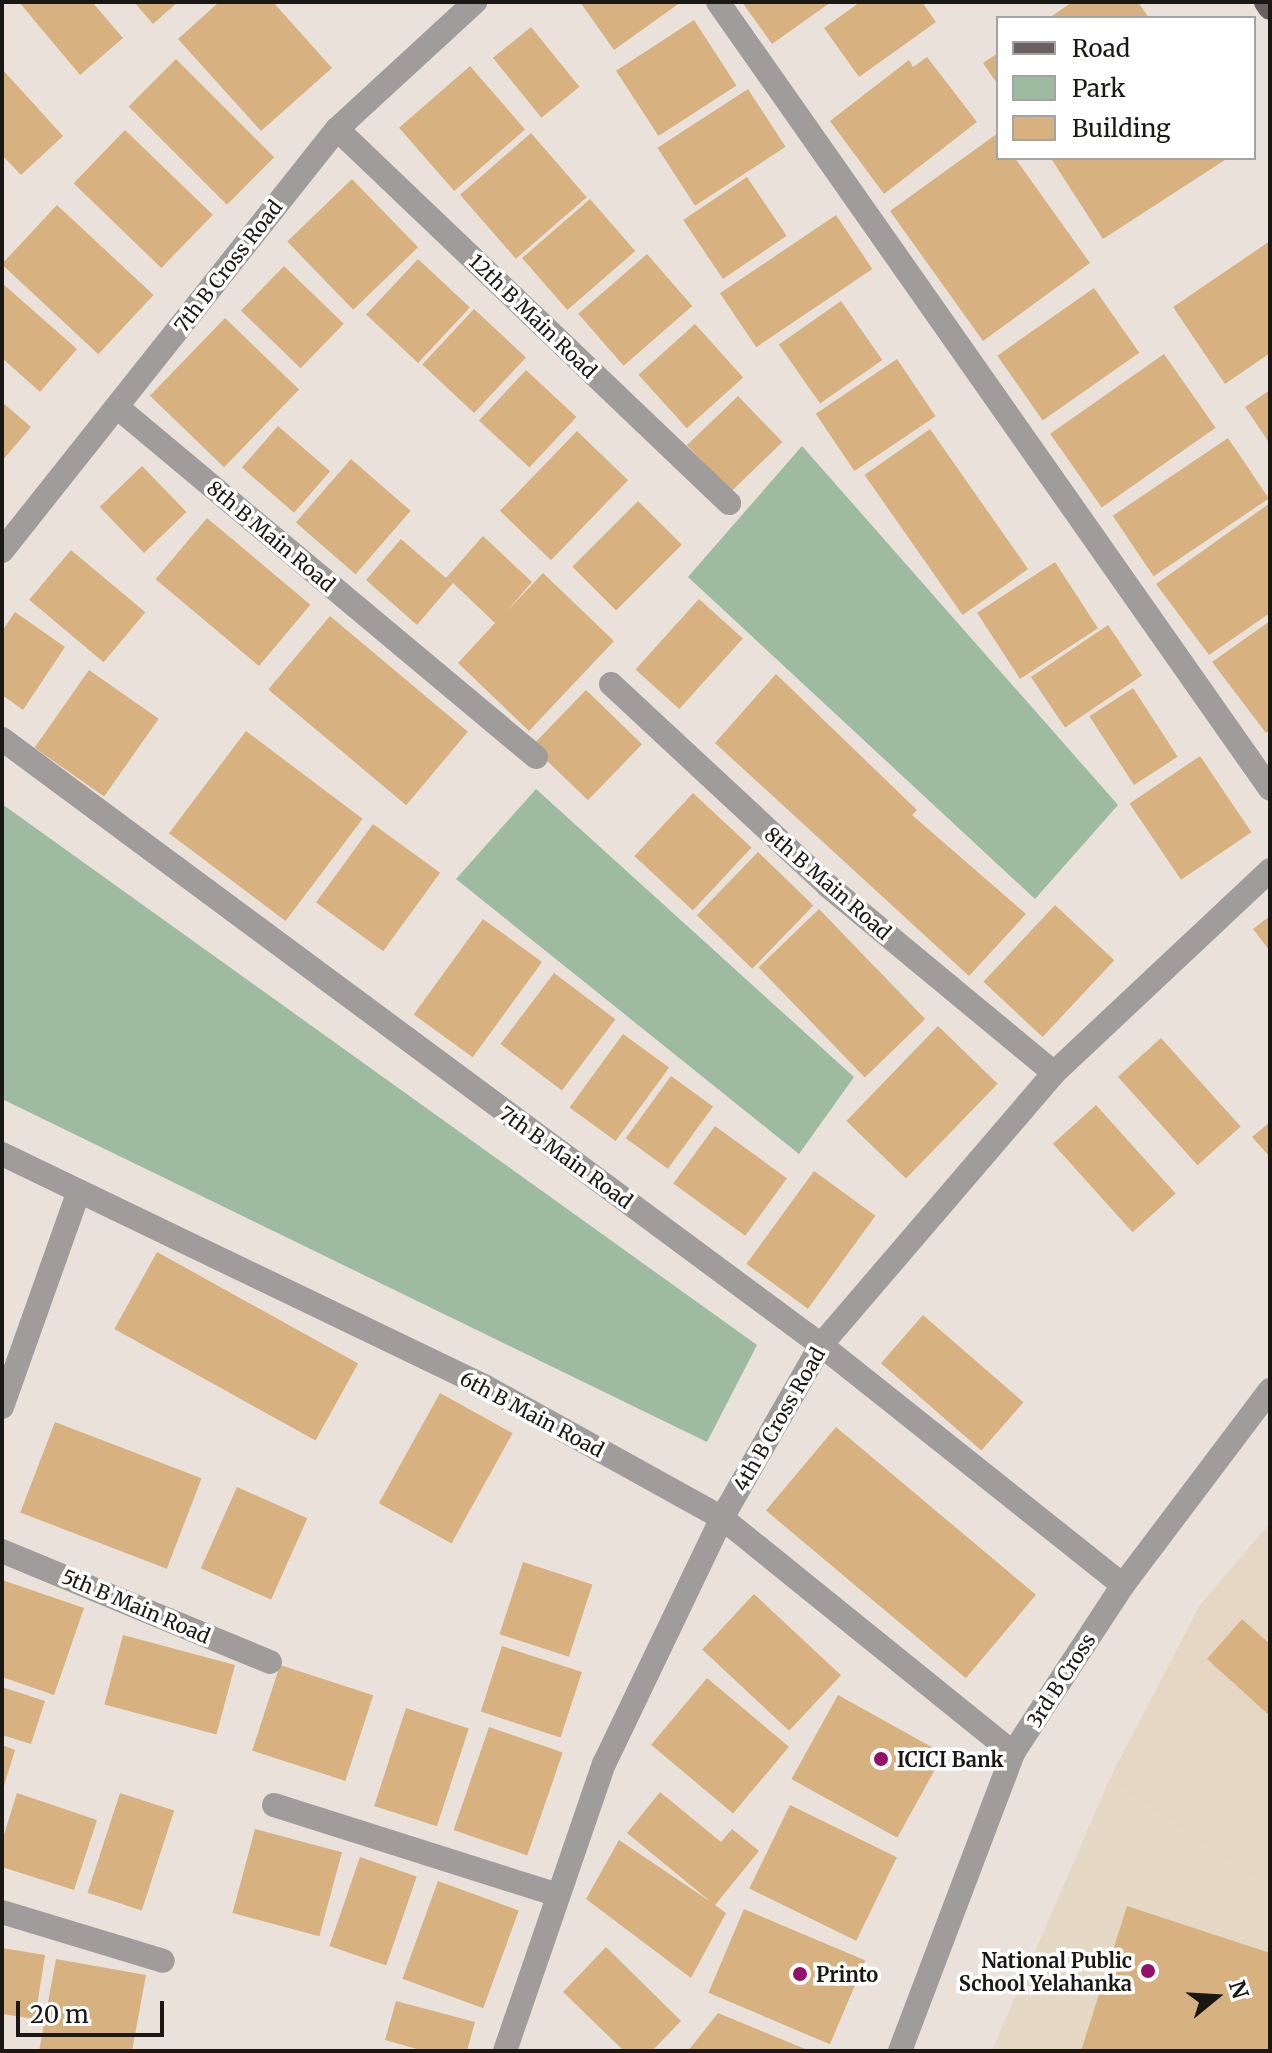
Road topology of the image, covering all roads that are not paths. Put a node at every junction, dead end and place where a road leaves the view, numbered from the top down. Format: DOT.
graph roads {
  1 [pos="475,2"];
  2 [pos="718,2"];
  3 [pos="1266,2"];
  4 [pos="1270,8"];
  5 [pos="337,129"];
  6 [pos="117,407"];
  7 [pos="729,503"];
  8 [pos="2,551"];
  9 [pos="611,684"];
  10 [pos="2,739"];
  11 [pos="536,757"];
  12 [pos="1270,789"];
  13 [pos="1270,870"];
  14 [pos="1054,1073"];
  15 [pos="2,1154"];
  16 [pos="79,1191"];
  17 [pos="821,1345"];
  18 [pos="1270,1390"];
  19 [pos="2,1407"];
  20 [pos="722,1518"];
  21 [pos="2,1551"];
  22 [pos="1123,1585"];
  23 [pos="270,1662"];
  24 [pos="1013,1753"];
  25 [pos="274,1805"];
  26 [pos="557,1895"];
  27 [pos="2,1912"];
  28 [pos="163,1961"];
  29 [pos="505,2051"];
  30 [pos="900,2051"];
  1 -- 5 [label="street, 7th B Cross Road"];
  2 -- 12 [label="street"];
  3 -- 4 [label="main road"];
  5 -- 6 [label="street, 7th B Cross Road"];
  5 -- 7 [label="street, 12th B Main Road"];
  6 -- 8 [label="street, 7th B Cross Road"];
  6 -- 11 [label="street, 8th B Main Road"];
  9 -- 14 [label="street, 8th B Main Road"];
  10 -- 17 [label="street, 7th B Main Road"];
  13 -- 14 [label="street, 4th B Cross Road"];
  14 -- 17 [label="street, 4th B Cross Road"];
  15 -- 16 [label="street, 6th B Main Road"];
  16 -- 19 [label="street"];
  16 -- 20 [label="street, 6th B Main Road"];
  17 -- 20 [label="street, 4th B Cross Road"];
  17 -- 22 [label="street, 7th B Main Road"];
  18 -- 22 [label="street, 3rd B Cross"];
  20 -- 24 [label="street, 6th B Main Road"];
  20 -- 26 [label="street, 4th B Cross Road"];
  21 -- 23 [label="street, 5th B Main Road"];
  22 -- 24 [label="street, 3rd B Cross"];
  24 -- 30 [label="street, 3rd B Cross"];
  25 -- 26 [label="street"];
  26 -- 29 [label="street, 4th B Cross Road"];
  27 -- 28 [label="street"];
}
